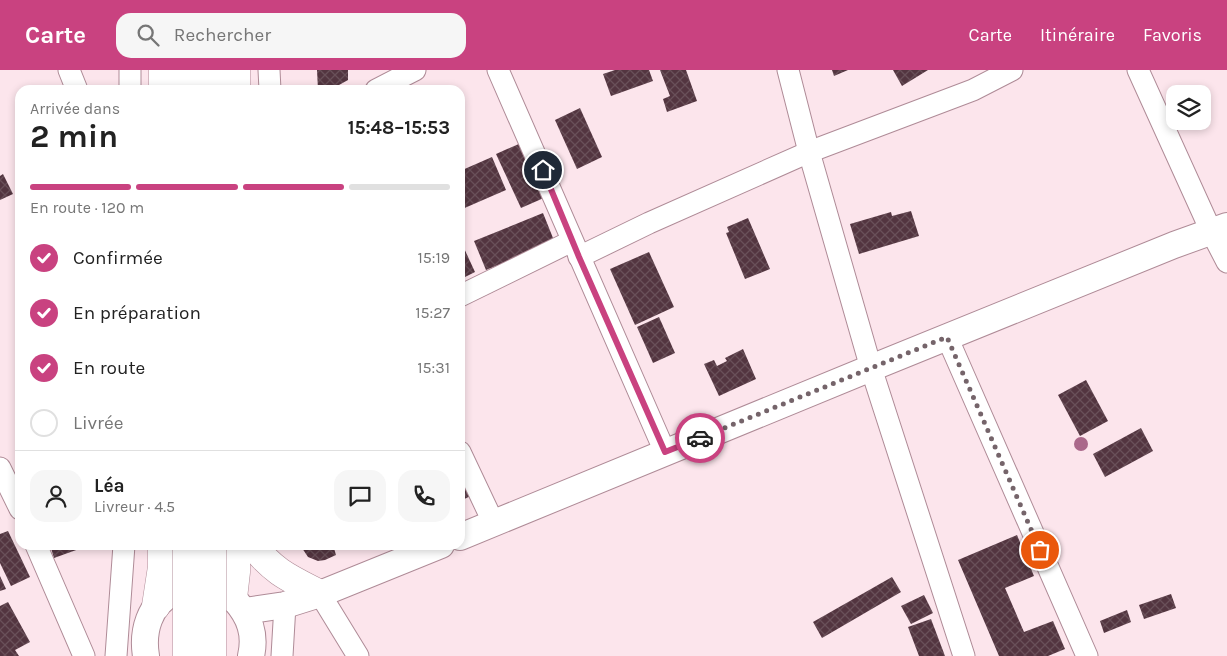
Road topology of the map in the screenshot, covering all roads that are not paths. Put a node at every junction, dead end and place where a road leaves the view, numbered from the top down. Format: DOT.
graph roads {
  1 [pos="69,70"];
  2 [pos="130,70"];
  3 [pos="164,70"];
  4 [pos="188,70"];
  5 [pos="214,70"];
  6 [pos="236,70"];
  7 [pos="269,70"];
  8 [pos="415,70"];
  9 [pos="498,70"];
  10 [pos="788,70"];
  11 [pos="1012,70"];
  12 [pos="1138,70"];
  13 [pos="75,85"];
  14 [pos="130,85"];
  15 [pos="163,85"];
  16 [pos="189,85"];
  17 [pos="214,85"];
  18 [pos="236,85"];
  19 [pos="270,85"];
  20 [pos="386,85"];
  21 [pos="809,152"];
  22 [pos="1219,229"];
  23 [pos="576,249"];
  24 [pos="1227,262"];
  25 [pos="465,294"];
  26 [pos="947,337"];
  27 [pos="871,368"];
  28 [pos="665,452"];
  29 [pos="465,463"];
  30 [pos="0,468"];
  31 [pos="10,487"];
  32 [pos="494,524"];
  33 [pos="465,536"];
  34 [pos="38,550"];
  35 [pos="124,550"];
  36 [pos="162,550"];
  37 [pos="187,550"];
  38 [pos="212,550"];
  39 [pos="236,550"];
  40 [pos="257,550"];
  41 [pos="429,550"];
  42 [pos="274,557"];
  43 [pos="320,594"];
  44 [pos="239,605"];
  45 [pos="284,605"];
  46 [pos="152,614"];
  47 [pos="253,650"];
  48 [pos="84,656"];
  49 [pos="116,656"];
  50 [pos="122,656"];
  51 [pos="146,656"];
  52 [pos="187,656"];
  53 [pos="212,656"];
  54 [pos="282,656"];
  55 [pos="358,656"];
  56 [pos="964,656"];
  57 [pos="1087,656"];
  1 -- 13 [label="street"];
  2 -- 14 [label="street"];
  3 -- 15 [label="main road"];
  4 -- 16 [label="main road"];
  5 -- 17 [label="main road"];
  6 -- 18 [label="main road"];
  7 -- 19 [label="street"];
  8 -- 20 [label="street"];
  9 -- 23 [label="street"];
  10 -- 21 [label="street"];
  11 -- 21 [label="street"];
  12 -- 22 [label="street"];
  21 -- 23 [label="street"];
  21 -- 27 [label="street"];
  22 -- 24 [label="street"];
  22 -- 26 [label="street"];
  23 -- 25 [label="street"];
  23 -- 28 [label="street"];
  26 -- 27 [label="street"];
  26 -- 57 [label="street"];
  27 -- 28 [label="street"];
  27 -- 56 [label="street"];
  28 -- 32 [label="street"];
  29 -- 32 [label="street"];
  30 -- 31 [label="street"];
  32 -- 33 [label="street"];
  34 -- 48 [label="street"];
  35 -- 49 [label="street"];
  36 -- 46 [label="main road"];
  37 -- 52 [label="main road, bridge"];
  38 -- 53 [label="main road, bridge"];
  39 -- 44 [label="main road"];
  40 -- 42 [label="main road"];
  41 -- 43 [label="street"];
  42 -- 43 [label="main road"];
  43 -- 45 [label="street"];
  43 -- 55 [label="street"];
  44 -- 45 [label="street"];
  44 -- 46 [label="street"];
  44 -- 47 [label="street"];
  45 -- 47 [label="street"];
  45 -- 54 [label="street"];
  46 -- 50 [label="street"];
  46 -- 51 [label="street"];
}
